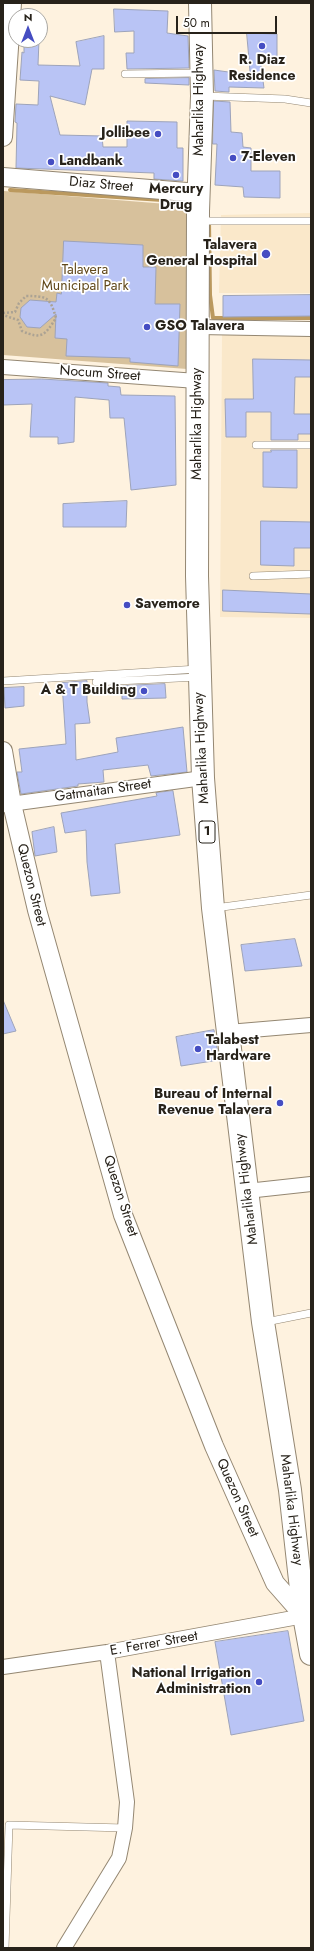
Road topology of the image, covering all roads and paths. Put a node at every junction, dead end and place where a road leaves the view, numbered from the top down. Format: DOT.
graph roads {
  1 [pos="12,3"];
  2 [pos="200,3"];
  3 [pos="202,73"];
  4 [pos="125,74"];
  5 [pos="202,96"];
  6 [pos="311,103"];
  7 [pos="3,137"];
  8 [pos="3,177"];
  9 [pos="199,193"];
  10 [pos="198,221"];
  11 [pos="311,221"];
  12 [pos="3,314"];
  13 [pos="198,327"];
  14 [pos="311,329"];
  15 [pos="3,366"];
  16 [pos="198,381"];
  17 [pos="256,445"];
  18 [pos="311,445"];
  19 [pos="311,574"];
  20 [pos="253,576"];
  21 [pos="199,673"];
  22 [pos="3,681"];
  23 [pos="96,682"];
  24 [pos="3,751"];
  25 [pos="203,778"];
  26 [pos="8,804"];
  27 [pos="311,895"];
  28 [pos="213,908"];
  29 [pos="311,1024"];
  30 [pos="228,1032"];
  31 [pos="311,1184"];
  32 [pos="247,1191"];
  33 [pos="311,1313"];
  34 [pos="263,1322"];
  35 [pos="304,1616"];
  36 [pos="107,1652"];
  37 [pos="311,1654"];
  38 [pos="3,1667"];
  39 [pos="125,1828"];
  40 [pos="5,1948"];
  41 [pos="64,1948"];
  1 -- 7 [label="street"];
  2 -- 3 [label="main road, Maharlika Highway / 1"];
  3 -- 4 [label="lane"];
  3 -- 5 [label="main road, Maharlika Highway / 1"];
  5 -- 6 [label="lane"];
  5 -- 9 [label="main road, Maharlika Highway / 1"];
  8 -- 9 [label="street, Diaz Street"];
  9 -- 10 [label="main road, Maharlika Highway / 1"];
  10 -- 11 [label="lane"];
  10 -- 13 [label="main road, Maharlika Highway / 1"];
  12 -- 12 [label="path"];
  13 -- 14 [label="street"];
  13 -- 16 [label="main road, Maharlika Highway / 1"];
  15 -- 16 [label="street, Nocum Street"];
  16 -- 21 [label="main road, Maharlika Highway / 1"];
  17 -- 18 [label="lane"];
  19 -- 20 [label="lane"];
  21 -- 22 [label="lane"];
  21 -- 23 [label="lane"];
  21 -- 25 [label="main road, Maharlika Highway / 1"];
  24 -- 26 [label="street, Quezon Street"];
  25 -- 26 [label="street, Gatmaitan Street"];
  25 -- 28 [label="main road, Maharlika Highway / 1"];
  26 -- 35 [label="street, Quezon Street"];
  27 -- 28 [label="lane"];
  28 -- 30 [label="main road, Maharlika Highway / 1"];
  29 -- 30 [label="street"];
  30 -- 32 [label="main road, Maharlika Highway / 1"];
  31 -- 32 [label="street"];
  32 -- 34 [label="main road, Maharlika Highway / 1"];
  33 -- 34 [label="lane"];
  34 -- 35 [label="main road, Maharlika Highway / 1"];
  35 -- 36 [label="street, E. Ferrer Street"];
  35 -- 37 [label="main road, Maharlika Highway / 1"];
  36 -- 38 [label="street, E. Ferrer Street"];
  36 -- 39 [label="street"];
  39 -- 40 [label="lane"];
  39 -- 41 [label="street"];
}
